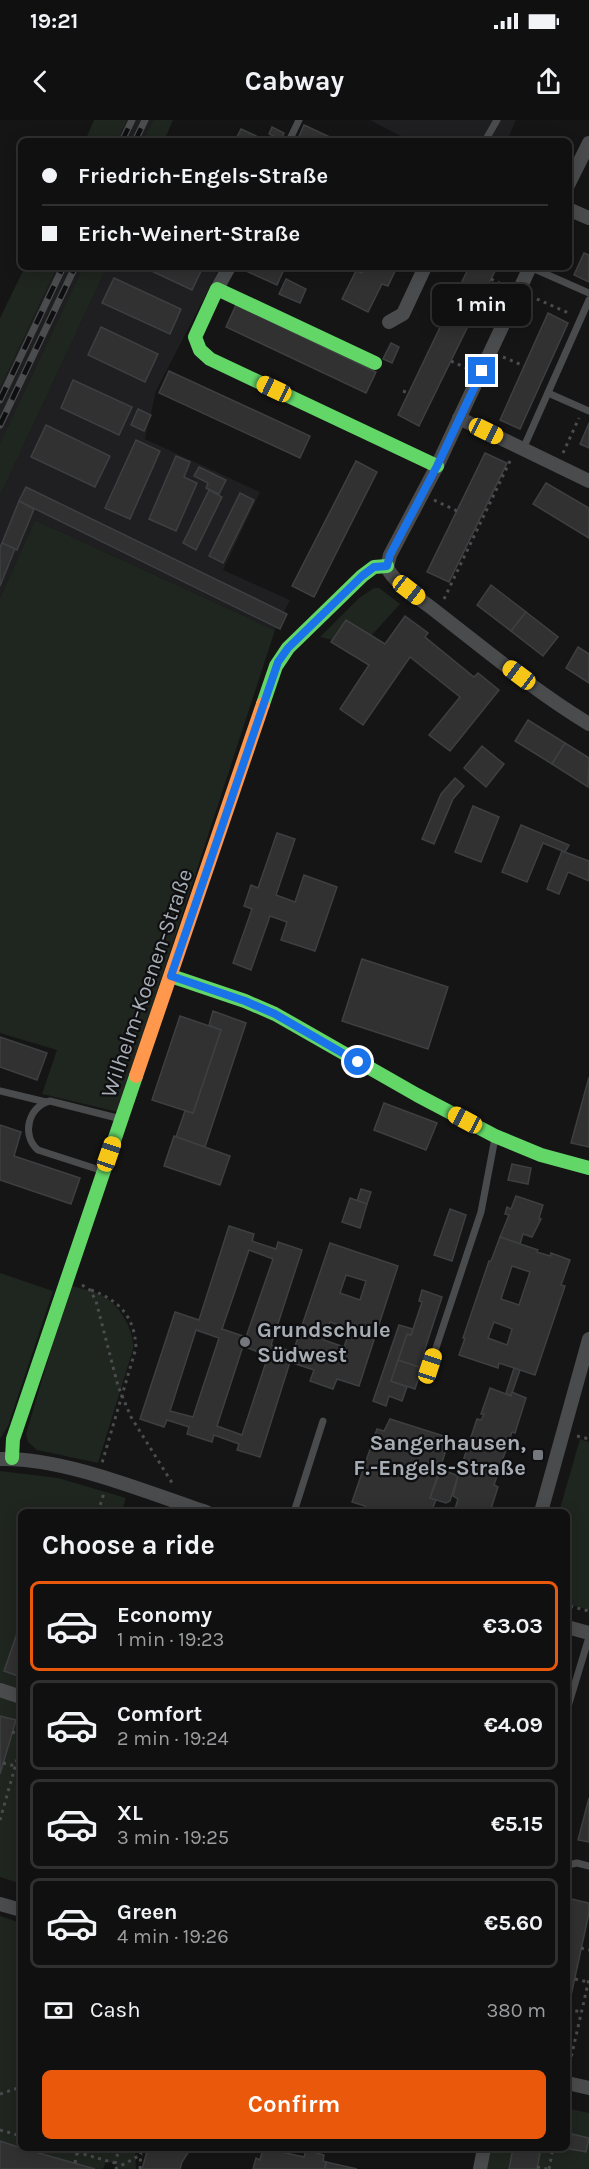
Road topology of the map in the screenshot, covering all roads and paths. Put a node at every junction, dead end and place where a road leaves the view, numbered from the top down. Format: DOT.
graph roads {
  1 [pos="299,120"];
  2 [pos="497,120"];
  3 [pos="290,138"];
  4 [pos="487,138"];
  5 [pos="589,143"];
  6 [pos="572,178"];
  7 [pos="572,210"];
  8 [pos="589,218"];
  9 [pos="227,270"];
  10 [pos="424,270"];
  11 [pos="529,270"];
  12 [pos="537,270"];
  13 [pos="490,279"];
  14 [pos="508,287"];
  15 [pos="218,289"];
  16 [pos="589,293"];
  17 [pos="530,296"];
  18 [pos="589,300"];
  19 [pos="581,319"];
  20 [pos="471,320"];
  21 [pos="389,322"];
  22 [pos="488,328"];
  23 [pos="501,356"];
  24 [pos="451,361"];
  25 [pos="375,363"];
  26 [pos="524,366"];
  27 [pos="469,370"];
  28 [pos="403,391"];
  29 [pos="408,393"];
  30 [pos="548,393"];
  31 [pos="586,410"];
  32 [pos="459,418"];
  33 [pos="520,448"];
  34 [pos="560,460"];
  35 [pos="437,466"];
  36 [pos="589,482"];
  37 [pos="433,500"];
  38 [pos="457,511"];
  39 [pos="387,566"];
  40 [pos="443,601"];
  41 [pos="589,724"];
  42 [pos="171,976"];
  43 [pos="0,1091"];
  44 [pos="46,1102"];
  45 [pos="121,1119"];
  46 [pos="495,1136"];
  47 [pos="589,1168"];
  48 [pos="103,1171"];
  49 [pos="73,1262"];
  50 [pos="66,1282"];
  51 [pos="87,1289"];
  52 [pos="589,1339"];
  53 [pos="586,1364"];
  54 [pos="430,1366"];
  55 [pos="122,1394"];
  56 [pos="324,1421"];
  57 [pos="6,1459"];
  58 [pos="101,1467"];
  59 [pos="109,1479"];
  60 [pos="178,1492"];
  61 [pos="99,1509"];
  62 [pos="197,1509"];
  63 [pos="295,1509"];
  64 [pos="542,1509"];
  65 [pos="570,1606"];
  66 [pos="589,1611"];
  67 [pos="570,1628"];
  68 [pos="589,1635"];
  69 [pos="0,1690"];
  70 [pos="18,1696"];
  71 [pos="570,1700"];
  72 [pos="12,1732"];
  73 [pos="18,1734"];
  74 [pos="18,1756"];
  75 [pos="3,1763"];
  76 [pos="15,1766"];
  77 [pos="0,1795"];
  78 [pos="6,1797"];
  79 [pos="0,1820"];
  80 [pos="570,1865"];
  81 [pos="589,1866"];
  82 [pos="0,1904"];
  83 [pos="18,1909"];
  84 [pos="582,1948"];
  85 [pos="589,1950"];
  86 [pos="575,1979"];
  87 [pos="589,1980"];
  88 [pos="570,2009"];
  89 [pos="582,2012"];
  90 [pos="570,2063"];
  91 [pos="570,2084"];
  92 [pos="18,2088"];
  93 [pos="589,2088"];
  94 [pos="0,2094"];
  95 [pos="0,2130"];
  96 [pos="18,2135"];
  97 [pos="73,2151"];
  98 [pos="118,2151"];
  99 [pos="142,2151"];
  100 [pos="483,2151"];
  101 [pos="552,2151"];
  102 [pos="77,2152"];
  103 [pos="142,2154"];
  104 [pos="75,2163"];
  105 [pos="115,2163"];
  106 [pos="537,2167"];
  107 [pos="115,2169"];
  108 [pos="140,2169"];
  109 [pos="480,2169"];
  110 [pos="548,2169"];
  1 -- 3 [label="lane"];
  2 -- 4 [label="lane"];
  5 -- 6 [label="street"];
  7 -- 8 [label="street"];
  9 -- 15 [label="street"];
  10 -- 21 [label="street"];
  11 -- 32 [label="street"];
  12 -- 16 [label="lane"];
  13 -- 14 [label="path"];
  15 -- 25 [label="street"];
  15 -- 35 [label="street"];
  17 -- 19 [label="path"];
  18 -- 19 [label="lane"];
  19 -- 30 [label="lane"];
  20 -- 22 [label="path"];
  23 -- 26 [label="path"];
  24 -- 27 [label="path"];
  28 -- 29 [label="path"];
  30 -- 31 [label="lane"];
  30 -- 33 [label="lane"];
  31 -- 34 [label="path"];
  32 -- 33 [label="street"];
  32 -- 35 [label="street"];
  33 -- 36 [label="street"];
  33 -- 40 [label="path"];
  35 -- 39 [label="street"];
  37 -- 38 [label="path"];
  39 -- 41 [label="street"];
  39 -- 42 [label="street, Wilhelm-Koenen-Straße"];
  42 -- 45 [label="street, Wilhelm-Koenen-Straße"];
  42 -- 46 [label="street"];
  43 -- 44 [label="lane"];
  44 -- 45 [label="lane"];
  44 -- 48 [label="lane"];
  45 -- 48 [label="street, Wilhelm-Koenen-Straße"];
  46 -- 47 [label="street"];
  46 -- 54 [label="lane"];
  48 -- 49 [label="street, Wilhelm-Koenen-Straße"];
  49 -- 50 [label="street, Wilhelm-Koenen-Straße"];
  49 -- 51 [label="path"];
  50 -- 51 [label="path"];
  50 -- 57 [label="street, Wilhelm-Koenen-Straße"];
  51 -- 55 [label="path"];
  51 -- 55 [label="path"];
  52 -- 53 [label="street"];
  53 -- 64 [label="street"];
  55 -- 58 [label="path"];
  55 -- 60 [label="path"];
  56 -- 63 [label="lane"];
  57 -- 59 [label="street, Wilhelm-Koenen-Straße"];
  59 -- 61 [label="path"];
  59 -- 62 [label="street, Wilhelm-Koenen-Straße"];
  65 -- 66 [label="path"];
  67 -- 68 [label="street"];
  68 -- 71 [label="lane"];
  69 -- 70 [label="street"];
  72 -- 73 [label="path"];
  74 -- 76 [label="path"];
  75 -- 76 [label="path"];
  76 -- 78 [label="path"];
  77 -- 78 [label="path"];
  78 -- 79 [label="path"];
  80 -- 81 [label="lane"];
  82 -- 83 [label="street"];
  84 -- 85 [label="path"];
  86 -- 87 [label="path"];
  87 -- 89 [label="path"];
  88 -- 89 [label="path"];
  89 -- 90 [label="path"];
  91 -- 93 [label="street"];
  92 -- 94 [label="path"];
  95 -- 96 [label="path"];
  97 -- 102 [label="path"];
  98 -- 105 [label="path"];
  99 -- 103 [label="path"];
  100 -- 109 [label="street"];
  101 -- 110 [label="path"];
  102 -- 104 [label="path"];
  102 -- 105 [label="path"];
  103 -- 107 [label="path"];
  103 -- 108 [label="path"];
  105 -- 107 [label="path"];
  106 -- 110 [label="path"];
}
